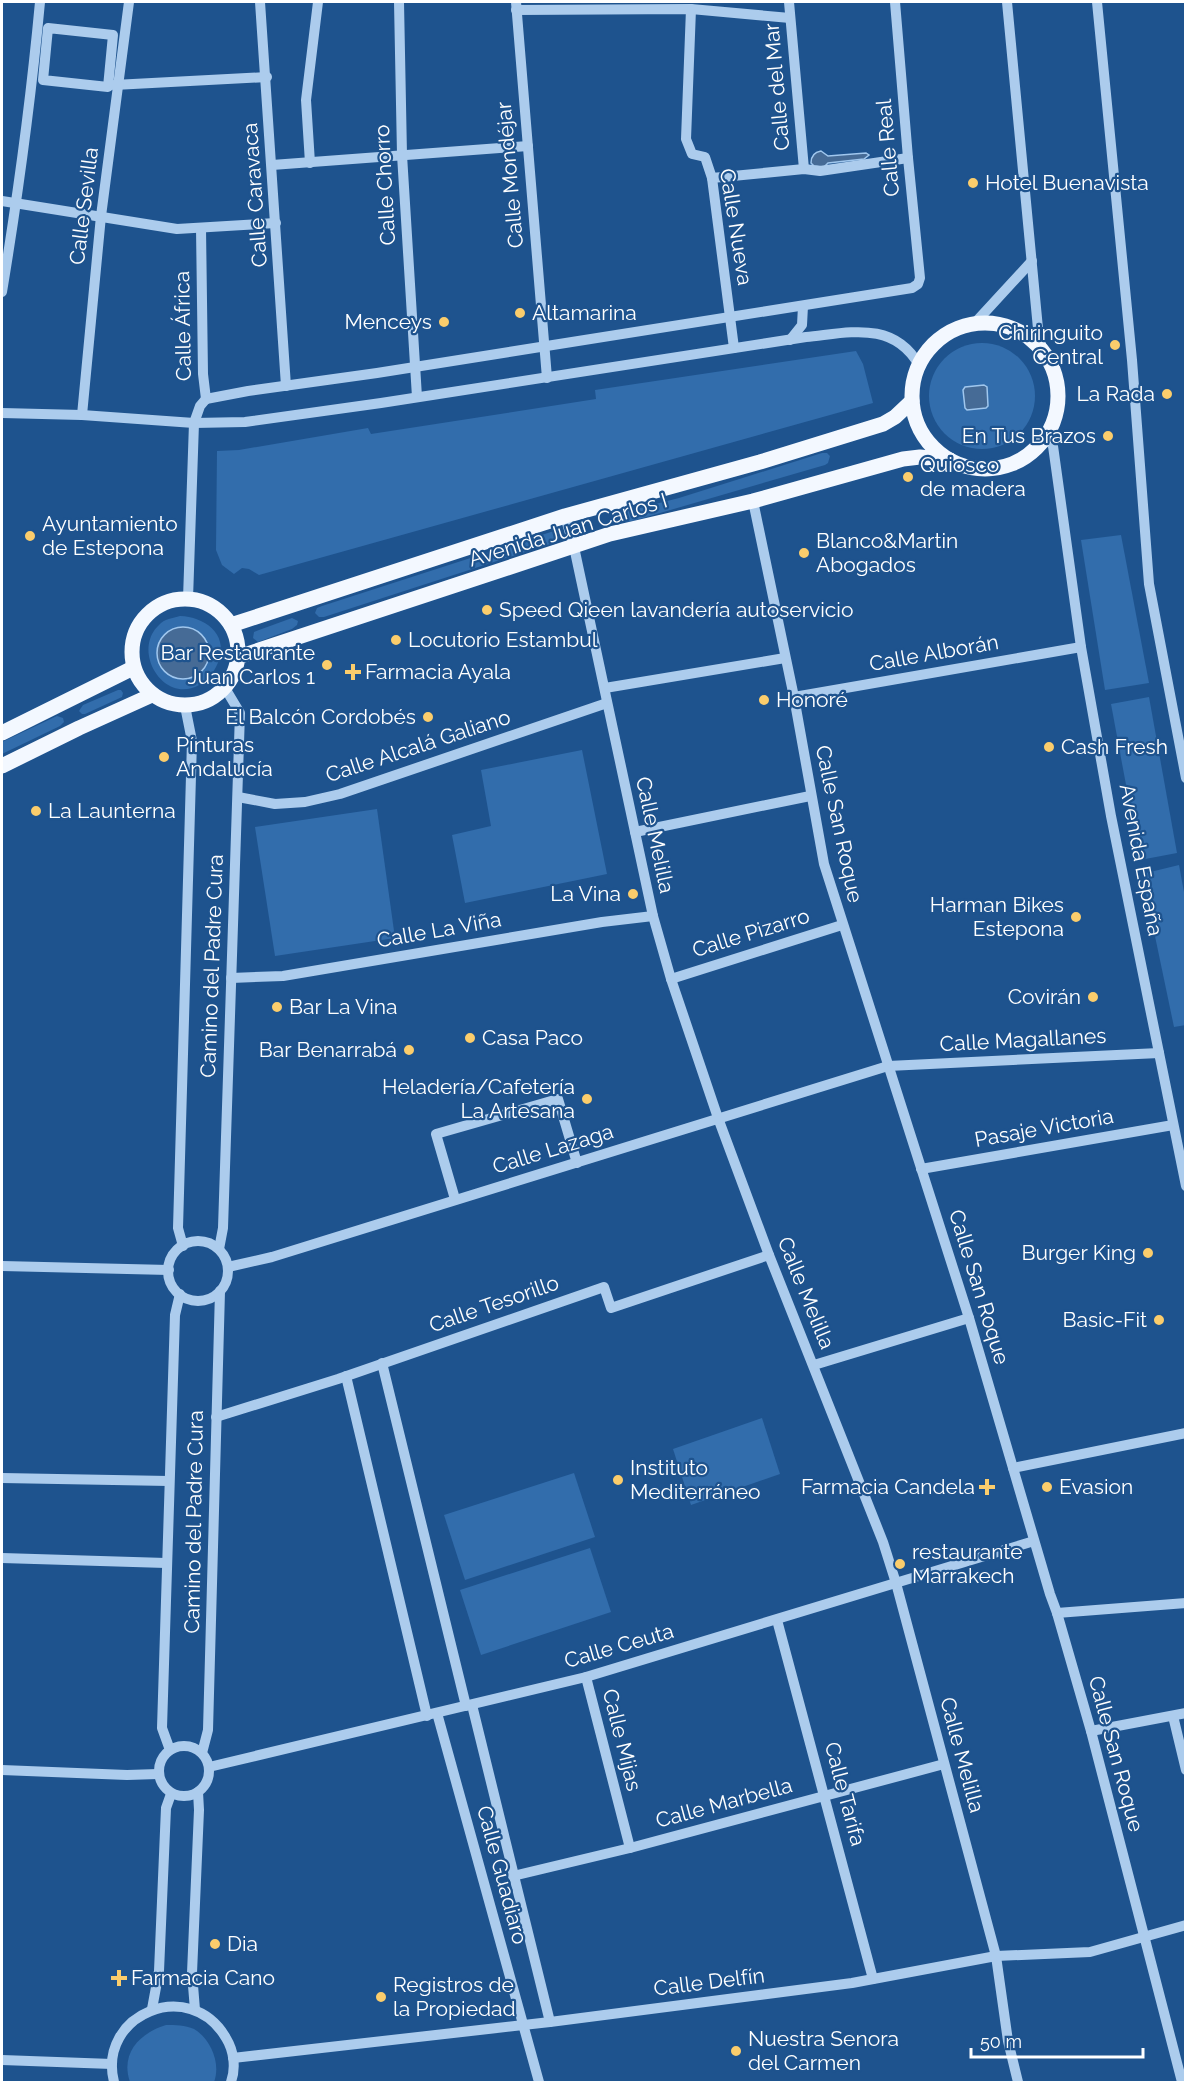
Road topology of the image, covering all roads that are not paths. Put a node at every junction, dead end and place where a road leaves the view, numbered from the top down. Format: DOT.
graph roads {
  1 [pos="40,2"];
  2 [pos="129,2"];
  3 [pos="260,2"];
  4 [pos="318,2"];
  5 [pos="399,2"];
  6 [pos="789,2"];
  7 [pos="896,2"];
  8 [pos="1007,2"];
  9 [pos="1097,2"];
  10 [pos="646,5"];
  11 [pos="516,6"];
  12 [pos="727,7"];
  13 [pos="691,9"];
  14 [pos="790,18"];
  15 [pos="42,31"];
  16 [pos="119,39"];
  17 [pos="38,77"];
  18 [pos="267,77"];
  19 [pos="108,84"];
  20 [pos="120,86"];
  21 [pos="528,146"];
  22 [pos="402,155"];
  23 [pos="908,158"];
  24 [pos="310,163"];
  25 [pos="272,165"];
  26 [pos="804,169"];
  27 [pos="711,178"];
  28 [pos="2,201"];
  29 [pos="17,204"];
  30 [pos="101,216"];
  31 [pos="276,223"];
  32 [pos="201,228"];
  33 [pos="1032,261"];
  34 [pos="2,292"];
  35 [pos="803,306"];
  36 [pos="730,317"];
  37 [pos="974,324"];
  38 [pos="790,340"];
  39 [pos="543,345"];
  40 [pos="734,348"];
  41 [pos="1044,353"];
  42 [pos="919,365"];
  43 [pos="414,366"];
  44 [pos="547,378"];
  45 [pos="286,386"];
  46 [pos="417,397"];
  47 [pos="206,399"];
  48 [pos="912,401"];
  49 [pos="2,412"];
  50 [pos="82,415"];
  51 [pos="194,423"];
  52 [pos="1046,436"];
  53 [pos="950,460"];
  54 [pos="753,501"];
  55 [pos="565,516"];
  56 [pos="574,548"];
  57 [pos="188,599"];
  58 [pos="231,625"];
  59 [pos="1081,647"];
  60 [pos="238,657"];
  61 [pos="784,658"];
  62 [pos="134,668"];
  63 [pos="225,688"];
  64 [pos="605,688"];
  65 [pos="152,695"];
  66 [pos="794,697"];
  67 [pos="607,703"];
  68 [pos="185,706"];
  69 [pos="2,733"];
  70 [pos="2,766"];
  71 [pos="1185,778"];
  72 [pos="810,796"];
  73 [pos="238,797"];
  74 [pos="635,832"];
  75 [pos="653,916"];
  76 [pos="842,925"];
  77 [pos="231,978"];
  78 [pos="672,979"];
  79 [pos="1159,1053"];
  80 [pos="888,1066"];
  81 [pos="718,1118"];
  82 [pos="1173,1125"];
  83 [pos="577,1163"];
  84 [pos="921,1169"];
  85 [pos="1185,1186"];
  86 [pos="455,1199"];
  87 [pos="183,1246"];
  88 [pos="219,1249"];
  89 [pos="769,1255"];
  90 [pos="2,1266"];
  91 [pos="228,1267"];
  92 [pos="169,1270"];
  93 [pos="220,1291"];
  94 [pos="180,1294"];
  95 [pos="969,1318"];
  96 [pos="382,1364"];
  97 [pos="814,1365"];
  98 [pos="346,1376"];
  99 [pos="216,1417"];
  100 [pos="1185,1433"];
  101 [pos="1013,1468"];
  102 [pos="2,1478"];
  103 [pos="169,1481"];
  104 [pos="1034,1541"];
  105 [pos="2,1558"];
  106 [pos="166,1563"];
  107 [pos="896,1583"];
  108 [pos="1185,1603"];
  109 [pos="1057,1613"];
  110 [pos="777,1620"];
  111 [pos="586,1677"];
  112 [pos="469,1706"];
  113 [pos="1185,1713"];
  114 [pos="432,1714"];
  115 [pos="1173,1716"];
  116 [pos="1091,1731"];
  117 [pos="170,1750"];
  118 [pos="202,1753"];
  119 [pos="944,1764"];
  120 [pos="209,1767"];
  121 [pos="2,1770"];
  122 [pos="1185,1770"];
  123 [pos="158,1774"];
  124 [pos="198,1792"];
  125 [pos="171,1794"];
  126 [pos="826,1797"];
  127 [pos="630,1848"];
  128 [pos="513,1876"];
  129 [pos="1185,1925"];
  130 [pos="1143,1937"];
  131 [pos="996,1956"];
  132 [pos="873,1979"];
  133 [pos="152,2009"];
  134 [pos="195,2010"];
  135 [pos="550,2022"];
  136 [pos="523,2025"];
  137 [pos="233,2058"];
  138 [pos="2,2060"];
  139 [pos="112,2064"];
  140 [pos="114,2082"];
  141 [pos="231,2082"];
  142 [pos="539,2082"];
  143 [pos="1018,2082"];
  144 [pos="1182,2082"];
  1 -- 15 [label="street"];
  2 -- 16 [label="street, Calle Sevilla"];
  3 -- 18 [label="street, Calle Caravaca"];
  4 -- 24 [label="street"];
  5 -- 22 [label="street, Calle Chorro"];
  6 -- 14 [label="street, Calle del Mar"];
  7 -- 23 [label="street, Calle Real"];
  8 -- 33 [label="street"];
  9 -- 71 [label="street"];
  10 -- 11 [label="street"];
  10 -- 13 [label="street"];
  11 -- 21 [label="street, Calle Mondéjar"];
  12 -- 13 [label="street"];
  12 -- 14 [label="street"];
  13 -- 27 [label="street, Calle Nueva"];
  14 -- 26 [label="street, Calle del Mar"];
  15 -- 16 [label="street"];
  15 -- 17 [label="street"];
  16 -- 19 [label="street"];
  16 -- 20 [label="street, Calle Sevilla"];
  17 -- 19 [label="street"];
  17 -- 29 [label="street"];
  18 -- 20 [label="street"];
  18 -- 25 [label="street, Calle Caravaca"];
  19 -- 20 [label="street"];
  20 -- 30 [label="street, Calle Sevilla"];
  21 -- 22 [label="street"];
  21 -- 39 [label="street, Calle Mondéjar"];
  22 -- 24 [label="street"];
  22 -- 43 [label="street, Calle Chorro"];
  23 -- 26 [label="street"];
  23 -- 35 [label="street, Calle Real"];
  24 -- 25 [label="street"];
  25 -- 31 [label="street, Calle Caravaca"];
  26 -- 27 [label="street"];
  27 -- 36 [label="street, Calle Nueva"];
  28 -- 29 [label="street"];
  29 -- 30 [label="street"];
  29 -- 34 [label="street"];
  30 -- 32 [label="street"];
  30 -- 50 [label="street, Calle Sevilla"];
  31 -- 32 [label="street"];
  31 -- 45 [label="street, Calle Caravaca"];
  32 -- 47 [label="street, Calle África"];
  33 -- 37 [label="street"];
  33 -- 41 [label="street"];
  35 -- 36 [label="street"];
  35 -- 38 [label="street"];
  36 -- 39 [label="street"];
  36 -- 40 [label="street, Calle Nueva"];
  37 -- 41 [label="main road"];
  37 -- 42 [label="main road"];
  38 -- 40 [label="street"];
  38 -- 42 [label="street"];
  39 -- 43 [label="street"];
  39 -- 44 [label="street, Calle Mondéjar"];
  40 -- 44 [label="street"];
  41 -- 52 [label="main road"];
  42 -- 48 [label="main road"];
  43 -- 45 [label="street"];
  43 -- 46 [label="street, Calle Chorro"];
  44 -- 46 [label="street"];
  45 -- 47 [label="street"];
  46 -- 51 [label="street"];
  47 -- 51 [label="street, Calle África"];
  48 -- 53 [label="main road"];
  48 -- 55 [label="main road, Avenida Juan Carlos I"];
  49 -- 50 [label="street"];
  50 -- 51 [label="street"];
  51 -- 57 [label="street, Calle África"];
  52 -- 53 [label="main road"];
  52 -- 59 [label="street, Avenida España"];
  53 -- 54 [label="main road, Avenida Juan Carlos I"];
  54 -- 56 [label="main road, Avenida Juan Carlos I"];
  54 -- 61 [label="street, Calle San Roque"];
  55 -- 56 [label="street, Calle Melilla"];
  55 -- 58 [label="main road, Avenida Juan Carlos I"];
  56 -- 60 [label="main road, Avenida Juan Carlos I"];
  56 -- 64 [label="street, Calle Melilla"];
  57 -- 58 [label="main road"];
  57 -- 62 [label="main road"];
  58 -- 60 [label="main road"];
  59 -- 66 [label="street, Calle Alborán"];
  59 -- 79 [label="street, Avenida España"];
  60 -- 63 [label="main road"];
  61 -- 64 [label="street"];
  61 -- 66 [label="street, Calle San Roque"];
  62 -- 65 [label="main road"];
  62 -- 69 [label="main road"];
  63 -- 68 [label="main road"];
  63 -- 73 [label="street, Camino del Padre Cura"];
  64 -- 67 [label="street, Calle Melilla"];
  65 -- 68 [label="main road"];
  65 -- 70 [label="main road"];
  66 -- 72 [label="street, Calle San Roque"];
  67 -- 73 [label="street, Calle Alcalá Galiano"];
  67 -- 74 [label="street, Calle Melilla"];
  68 -- 87 [label="street, Camino del Padre Cura"];
  72 -- 74 [label="street"];
  72 -- 76 [label="street, Calle San Roque"];
  73 -- 77 [label="street, Camino del Padre Cura"];
  74 -- 75 [label="street, Calle Melilla"];
  75 -- 77 [label="street, Calle La Viña"];
  75 -- 78 [label="street, Calle Melilla"];
  76 -- 78 [label="street, Calle Pizarro"];
  76 -- 80 [label="street, Calle San Roque"];
  77 -- 88 [label="street, Camino del Padre Cura"];
  78 -- 81 [label="street, Calle Melilla"];
  79 -- 80 [label="street, Calle Magallanes"];
  79 -- 82 [label="street, Avenida España"];
  80 -- 81 [label="street, Calle Lazaga"];
  80 -- 84 [label="street, Calle San Roque"];
  81 -- 83 [label="street, Calle Lazaga"];
  81 -- 89 [label="street, Calle Melilla"];
  82 -- 84 [label="street, Pasaje Victoria"];
  82 -- 85 [label="street, Avenida España"];
  83 -- 86 [label="street, Calle Lazaga"];
  83 -- 86 [label="street"];
  84 -- 95 [label="street, Calle San Roque"];
  86 -- 91 [label="street, Calle Lazaga"];
  87 -- 88 [label="street"];
  87 -- 92 [label="street"];
  88 -- 91 [label="street"];
  89 -- 96 [label="street, Calle Tesorillo"];
  89 -- 97 [label="street, Calle Melilla"];
  90 -- 92 [label="street"];
  91 -- 93 [label="street"];
  92 -- 94 [label="street"];
  93 -- 94 [label="street"];
  93 -- 99 [label="street, Camino del Padre Cura"];
  94 -- 103 [label="street, Camino del Padre Cura"];
  95 -- 97 [label="street"];
  95 -- 101 [label="street, Calle San Roque"];
  96 -- 98 [label="street, Calle Tesorillo"];
  96 -- 112 [label="street, Calle Guadiaro"];
  97 -- 107 [label="street, Calle Melilla"];
  98 -- 99 [label="street, Calle Tesorillo"];
  98 -- 114 [label="street, Calle Guadiaro"];
  99 -- 118 [label="street, Camino del Padre Cura"];
  100 -- 101 [label="street"];
  101 -- 104 [label="street, Calle San Roque"];
  102 -- 103 [label="street"];
  103 -- 106 [label="street, Camino del Padre Cura"];
  104 -- 107 [label="street, Calle Ceuta"];
  104 -- 109 [label="street, Calle San Roque"];
  105 -- 106 [label="street"];
  106 -- 117 [label="street, Camino del Padre Cura"];
  107 -- 110 [label="street, Calle Ceuta"];
  107 -- 119 [label="street, Calle Melilla"];
  108 -- 109 [label="street"];
  109 -- 116 [label="street, Calle San Roque"];
  110 -- 111 [label="street, Calle Ceuta"];
  110 -- 126 [label="street, Calle Tarifa"];
  111 -- 112 [label="street, Calle Ceuta"];
  111 -- 127 [label="street, Calle Mijas"];
  112 -- 114 [label="street, Calle Ceuta"];
  112 -- 128 [label="street, Calle Guadiaro"];
  113 -- 115 [label="street"];
  114 -- 120 [label="street, Calle Ceuta"];
  114 -- 136 [label="street, Calle Guadiaro"];
  115 -- 116 [label="street"];
  115 -- 122 [label="street"];
  116 -- 130 [label="street, Calle San Roque"];
  117 -- 118 [label="street"];
  117 -- 123 [label="street"];
  118 -- 120 [label="street"];
  119 -- 126 [label="street, Calle Marbella"];
  119 -- 131 [label="street, Calle Melilla"];
  120 -- 124 [label="street"];
  121 -- 123 [label="street"];
  123 -- 125 [label="street"];
  124 -- 125 [label="street"];
  124 -- 134 [label="street"];
  125 -- 133 [label="street"];
  126 -- 127 [label="street, Calle Marbella"];
  126 -- 132 [label="street, Calle Tarifa"];
  127 -- 128 [label="street, Calle Marbella"];
  128 -- 135 [label="street, Calle Guadiaro"];
  129 -- 130 [label="street, Calle Delfín"];
  130 -- 131 [label="street, Calle Delfín"];
  130 -- 144 [label="street, Calle San Roque"];
  131 -- 132 [label="street, Calle Delfín"];
  131 -- 143 [label="street, Calle Melilla"];
  132 -- 135 [label="street, Calle Delfín"];
  133 -- 134 [label="street"];
  133 -- 139 [label="street"];
  134 -- 137 [label="street"];
  135 -- 136 [label="street, Calle Delfín"];
  136 -- 137 [label="street, Calle Delfín"];
  136 -- 142 [label="street, Calle Guadiaro"];
  137 -- 141 [label="street"];
  138 -- 139 [label="street"];
  139 -- 140 [label="street"];
}
